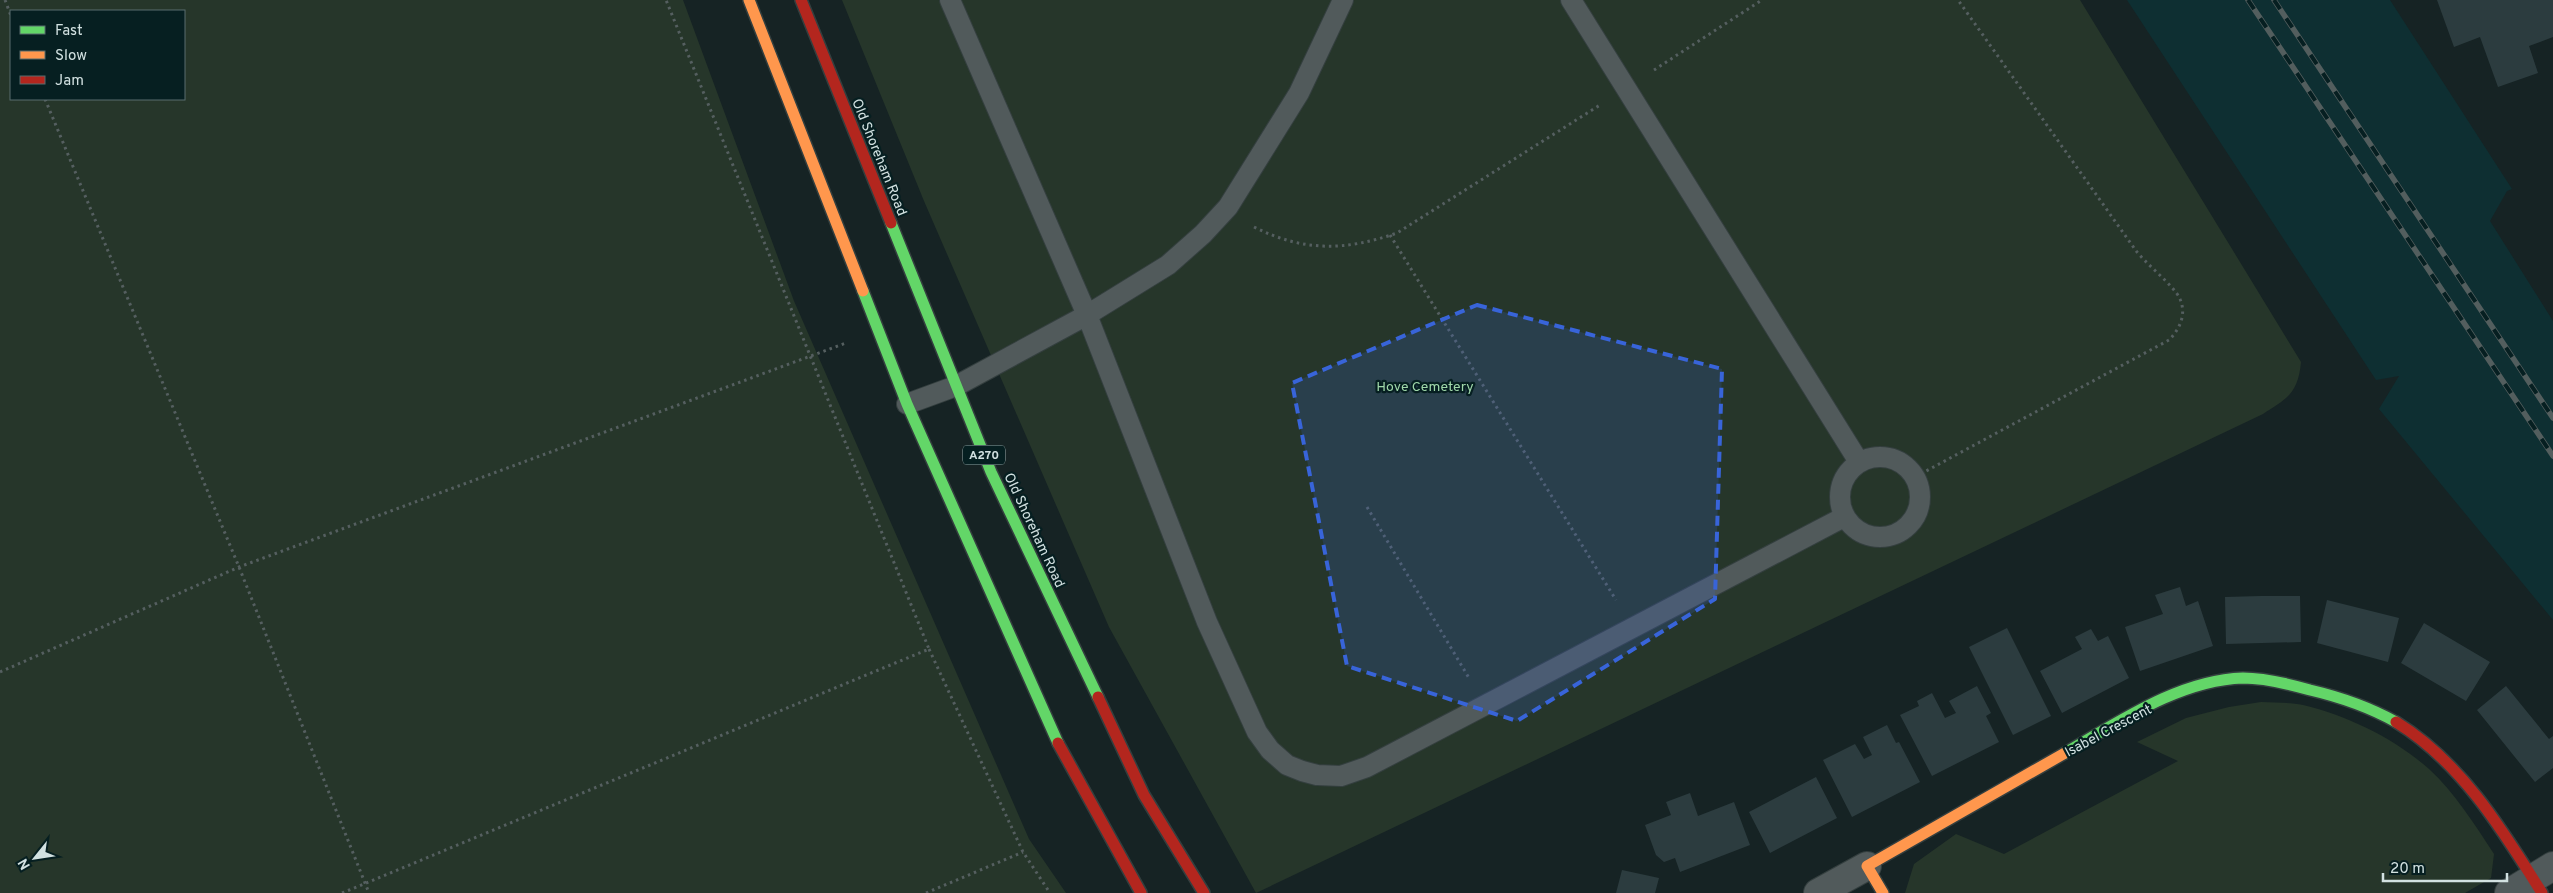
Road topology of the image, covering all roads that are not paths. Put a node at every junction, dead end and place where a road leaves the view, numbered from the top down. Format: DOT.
graph roads {
  1 [pos="749,0"];
  2 [pos="801,0"];
  3 [pos="950,0"];
  4 [pos="1343,0"];
  5 [pos="1571,0"];
  6 [pos="1087,316"];
  7 [pos="956,386"];
  8 [pos="907,404"];
  9 [pos="1859,462"];
  10 [pos="1844,517"];
  11 [pos="1867,866"];
  12 [pos="2543,879"];
  13 [pos="1141,893"];
  14 [pos="1204,893"];
  15 [pos="1818,893"];
  16 [pos="1883,893"];
  17 [pos="2509,893"];
  1 -- 8 [label="main road"];
  2 -- 7 [label="main road, Old Shoreham Road / A270"];
  3 -- 6 [label="lane"];
  4 -- 6 [label="lane"];
  5 -- 9 [label="lane"];
  6 -- 7 [label="lane"];
  6 -- 10 [label="lane"];
  7 -- 8 [label="lane"];
  7 -- 14 [label="main road, Old Shoreham Road / A270"];
  8 -- 13 [label="main road"];
  9 -- 10 [label="lane"];
  9 -- 10 [label="lane"];
  11 -- 12 [label="main road, Isabel Crescent"];
  11 -- 15 [label="street, Isabel Crescent"];
  11 -- 16 [label="main road"];
  12 -- 17 [label="street"];
}
